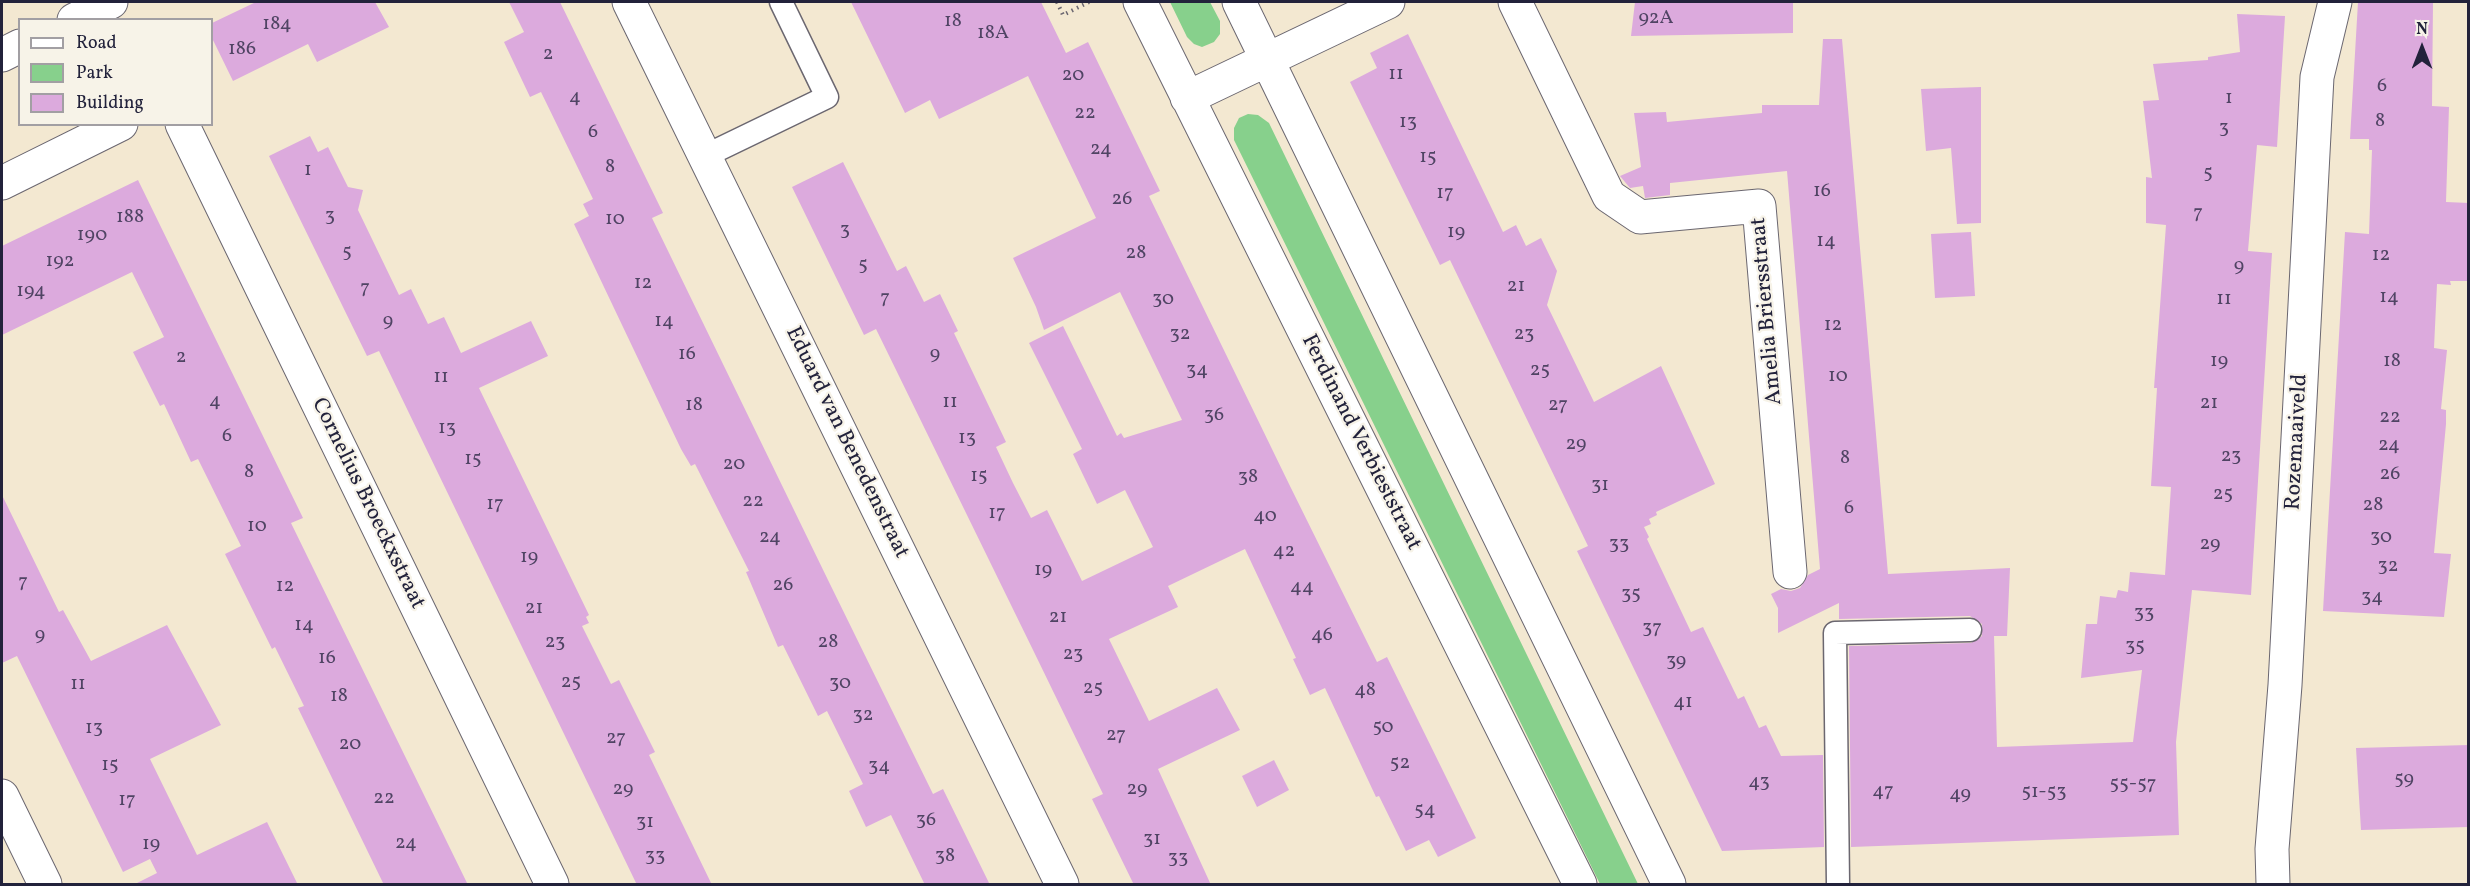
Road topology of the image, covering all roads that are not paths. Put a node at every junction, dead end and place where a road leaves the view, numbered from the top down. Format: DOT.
graph roads {
  1 [pos="111,2"];
  2 [pos="117,2"];
  3 [pos="630,2"];
  4 [pos="781,2"];
  5 [pos="1140,2"];
  6 [pos="1239,2"];
  7 [pos="1388,2"];
  8 [pos="1515,2"];
  9 [pos="2335,2"];
  10 [pos="78,18"];
  11 [pos="126,18"];
  12 [pos="18,47"];
  13 [pos="2,55"];
  14 [pos="1267,60"];
  15 [pos="1187,98"];
  16 [pos="117,126"];
  17 [pos="183,126"];
  18 [pos="705,156"];
  19 [pos="2,183"];
  20 [pos="1790,572"];
  21 [pos="1970,630"];
  22 [pos="2,796"];
  23 [pos="45,885"];
  24 [pos="552,885"];
  25 [pos="1062,885"];
  26 [pos="1580,885"];
  27 [pos="1669,885"];
  28 [pos="1838,885"];
  29 [pos="2273,885"];
  1 -- 10 [label="street"];
  2 -- 11 [label="street"];
  3 -- 18 [label="street, Eduard van Benedenstraat"];
  4 -- 18 [label="lane"];
  5 -- 15 [label="street, Ferdinand Verbieststraat"];
  6 -- 14 [label="street"];
  7 -- 14 [label="street"];
  8 -- 20 [label="street, Amelia Briersstraat"];
  9 -- 29 [label="street, Rozemaaiveld"];
  12 -- 13 [label="street"];
  14 -- 15 [label="street"];
  14 -- 27 [label="street"];
  15 -- 26 [label="street, Ferdinand Verbieststraat"];
  16 -- 19 [label="street"];
  17 -- 24 [label="street, Cornelius Broeckxstraat"];
  18 -- 25 [label="street, Eduard van Benedenstraat"];
  21 -- 28 [label="lane"];
  22 -- 23 [label="street"];
}
